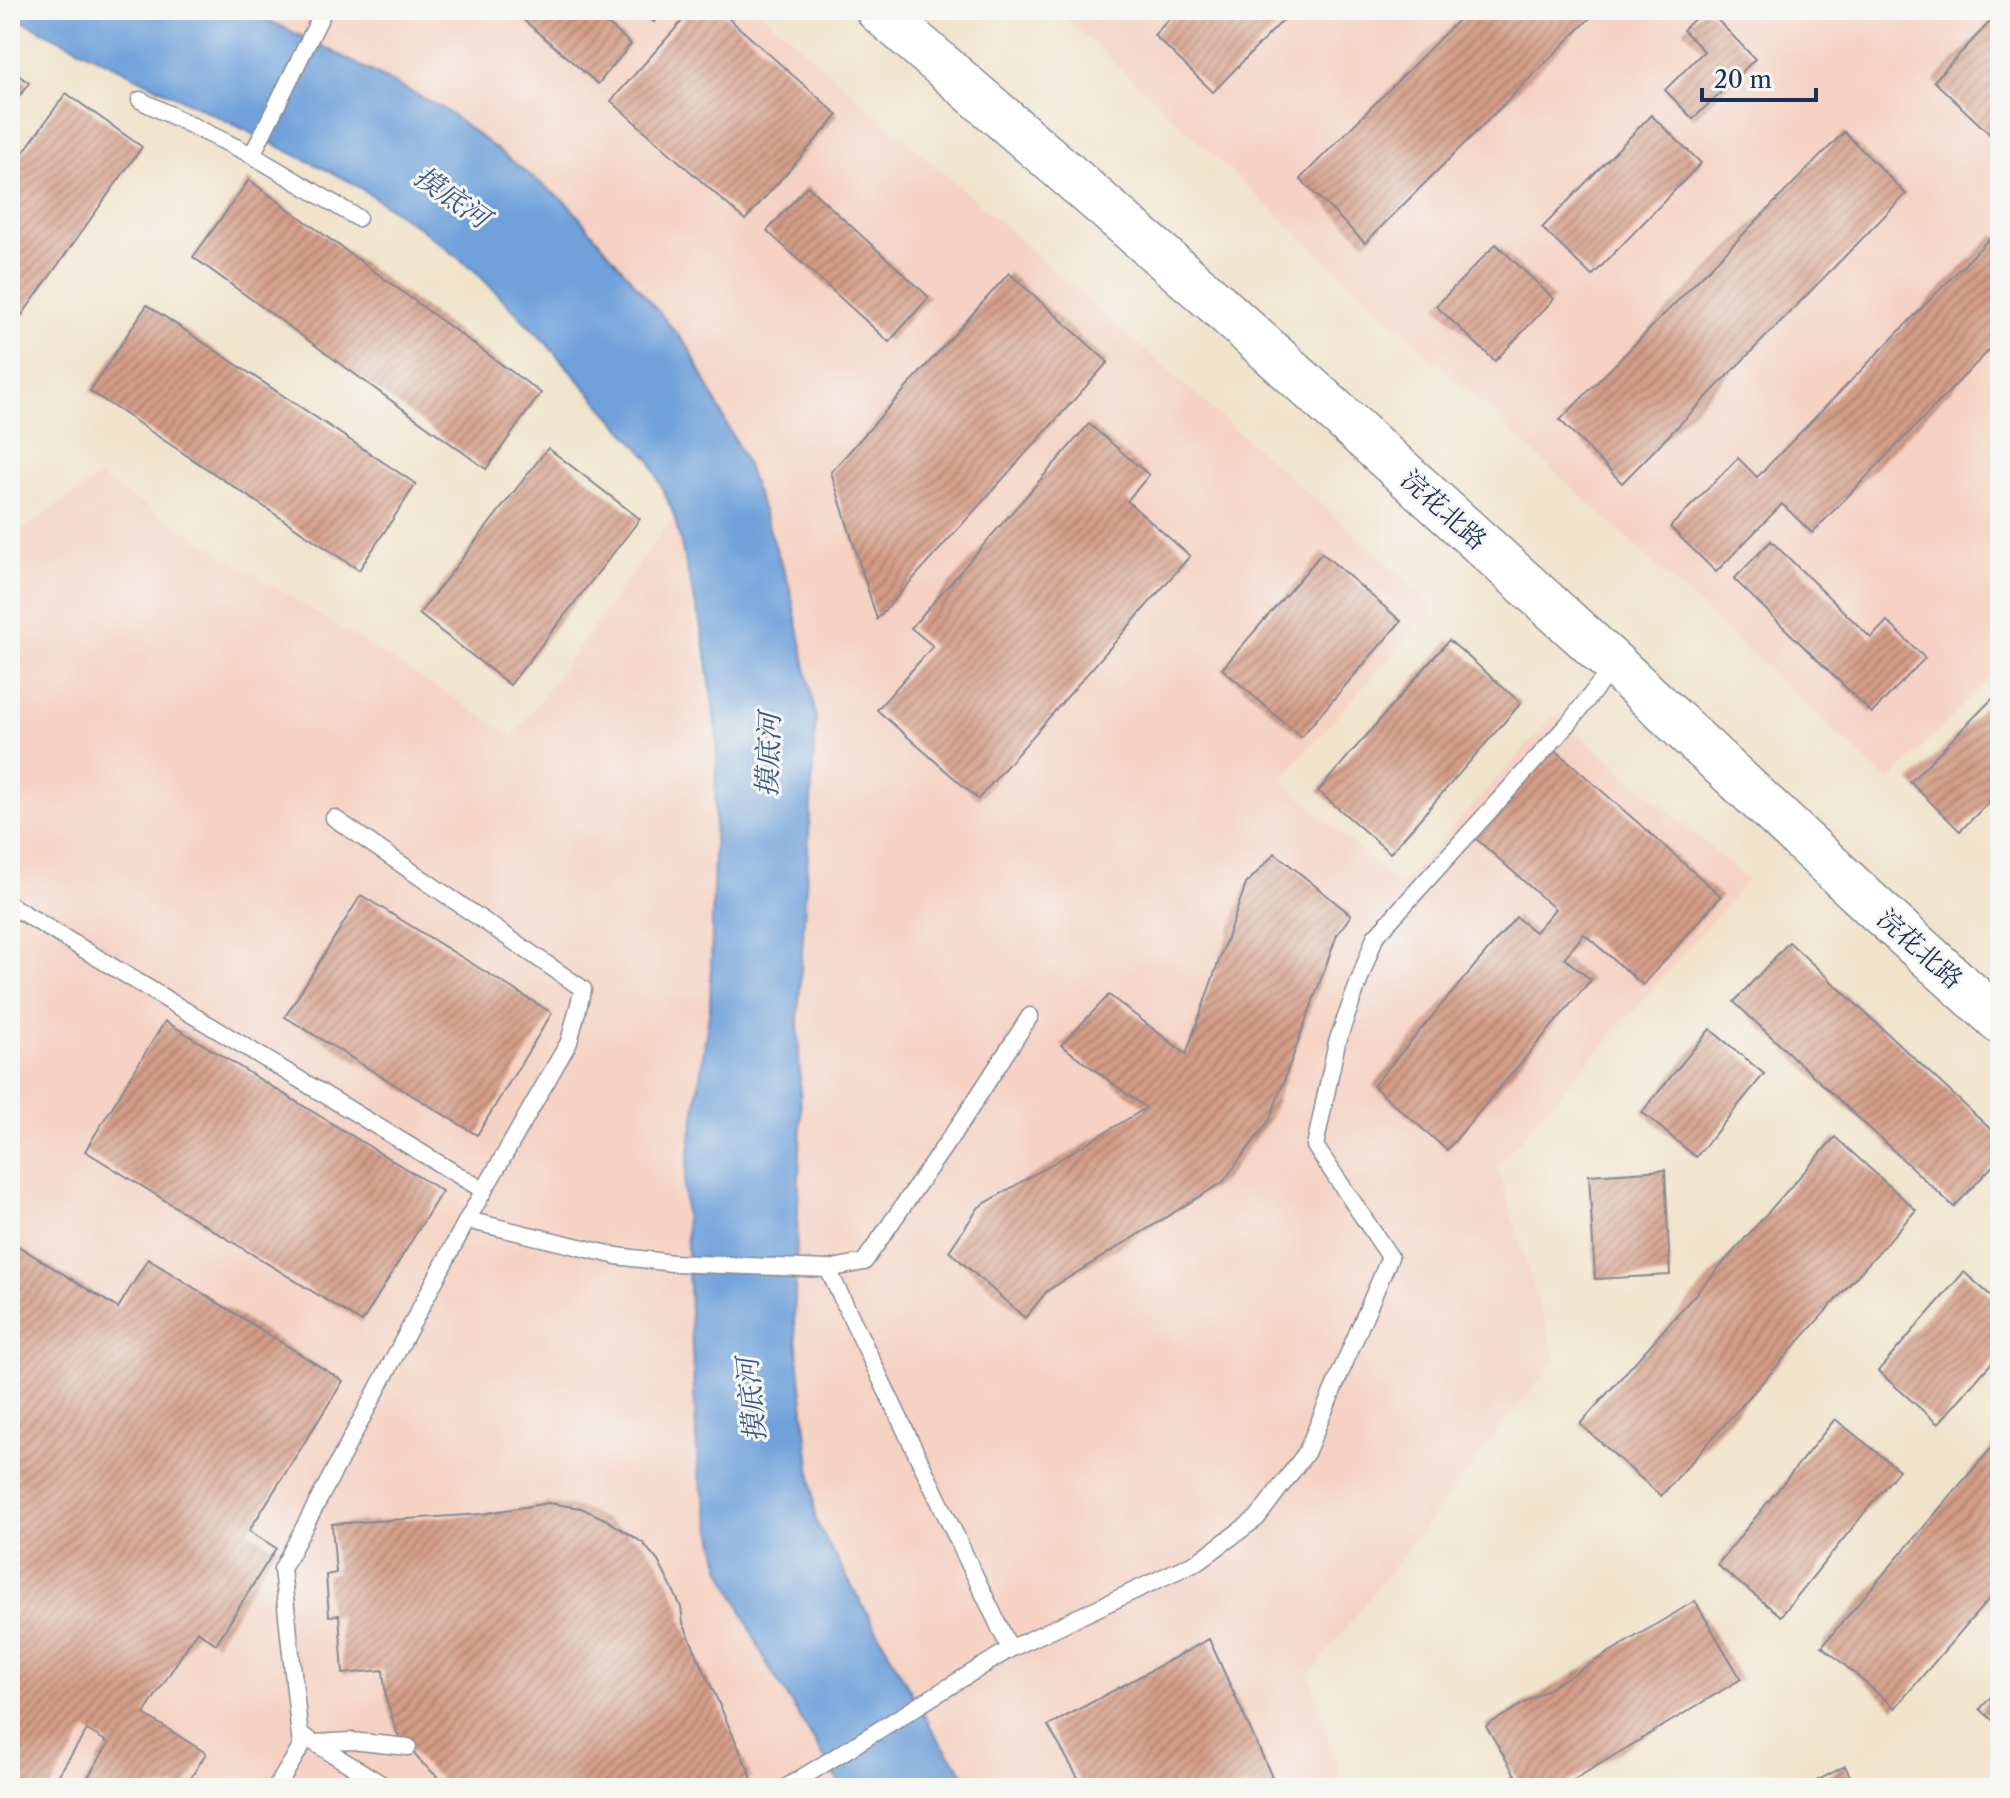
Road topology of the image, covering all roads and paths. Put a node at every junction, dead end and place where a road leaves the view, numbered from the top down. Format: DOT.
graph roads {
  1 [pos="324,10"];
  2 [pos="878,10"];
  3 [pos="140,100"];
  4 [pos="252,155"];
  5 [pos="358,218"];
  6 [pos="1614,664"];
  7 [pos="334,818"];
  8 [pos="10,905"];
  9 [pos="1030,1016"];
  10 [pos="2000,1021"];
  11 [pos="483,1190"];
  12 [pos="467,1220"];
  13 [pos="828,1269"];
  14 [pos="1010,1649"];
  15 [pos="300,1734"];
  16 [pos="315,1743"];
  17 [pos="408,1747"];
  18 [pos="276,1788"];
  19 [pos="388,1788"];
  20 [pos="785,1788"];
  1 -- 4 [label="lane"];
  2 -- 6 [label="street, 浣花北路"];
  3 -- 4 [label="lane"];
  4 -- 5 [label="lane"];
  6 -- 10 [label="street, 浣花北路"];
  6 -- 14 [label="lane"];
  7 -- 11 [label="lane"];
  8 -- 11 [label="lane"];
  9 -- 13 [label="lane"];
  11 -- 12 [label="lane"];
  12 -- 13 [label="lane"];
  12 -- 15 [label="lane"];
  13 -- 14 [label="lane"];
  14 -- 20 [label="lane"];
  15 -- 16 [label="lane"];
  15 -- 18 [label="lane"];
  16 -- 17 [label="lane"];
  16 -- 19 [label="lane"];
}
